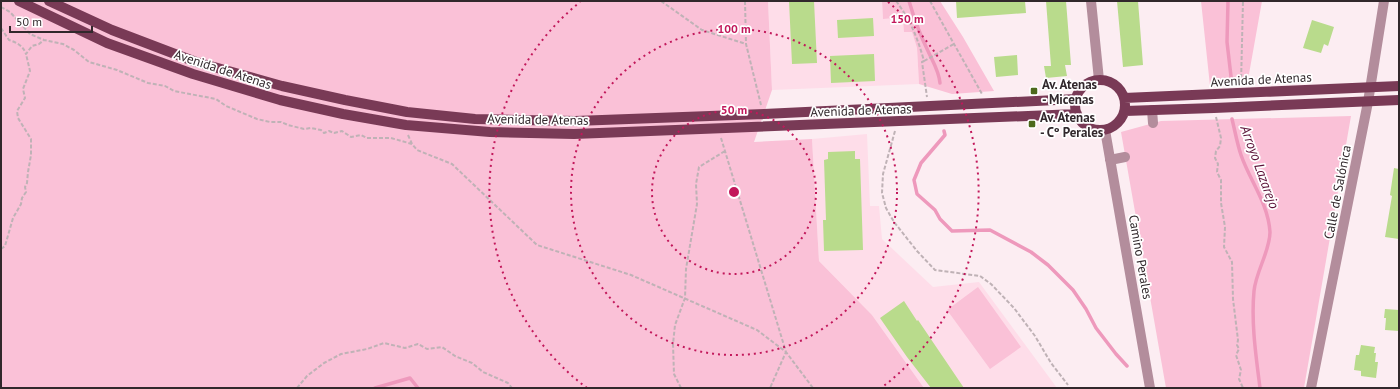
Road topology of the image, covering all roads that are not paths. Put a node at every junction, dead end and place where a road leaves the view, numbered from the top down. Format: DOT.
graph roads {
  1 [pos="19,1"];
  2 [pos="49,1"];
  3 [pos="1091,1"];
  4 [pos="1384,1"];
  5 [pos="1099,80"];
  6 [pos="1399,86"];
  7 [pos="1369,87"];
  8 [pos="1124,98"];
  9 [pos="1076,99"];
  10 [pos="1399,100"];
  11 [pos="1368,102"];
  12 [pos="1152,110"];
  13 [pos="1124,111"];
  14 [pos="1077,114"];
  15 [pos="1153,123"];
  16 [pos="1105,130"];
  17 [pos="1125,157"];
  18 [pos="1110,160"];
  19 [pos="1150,388"];
  20 [pos="1311,388"];
  1 -- 14 [label="main road, Avenida de Atenas"];
  2 -- 9 [label="main road, Avenida de Atenas"];
  3 -- 5 [label="street"];
  4 -- 7 [label="street, Calle de Salónica"];
  5 -- 8 [label="main road"];
  5 -- 9 [label="main road"];
  6 -- 7 [label="main road, Avenida de Atenas"];
  7 -- 8 [label="main road, Avenida de Atenas"];
  7 -- 11 [label="street, Calle de Salónica"];
  8 -- 13 [label="main road"];
  9 -- 14 [label="main road"];
  10 -- 11 [label="main road, Avenida de Atenas"];
  11 -- 12 [label="main road, Avenida de Atenas"];
  11 -- 20 [label="street, Calle de Salónica"];
  12 -- 13 [label="main road, Avenida de Atenas"];
  12 -- 15 [label="street"];
  13 -- 16 [label="main road"];
  14 -- 16 [label="main road"];
  16 -- 18 [label="street, Camino Perales"];
  17 -- 18 [label="street"];
  18 -- 19 [label="street, Camino Perales"];
}
